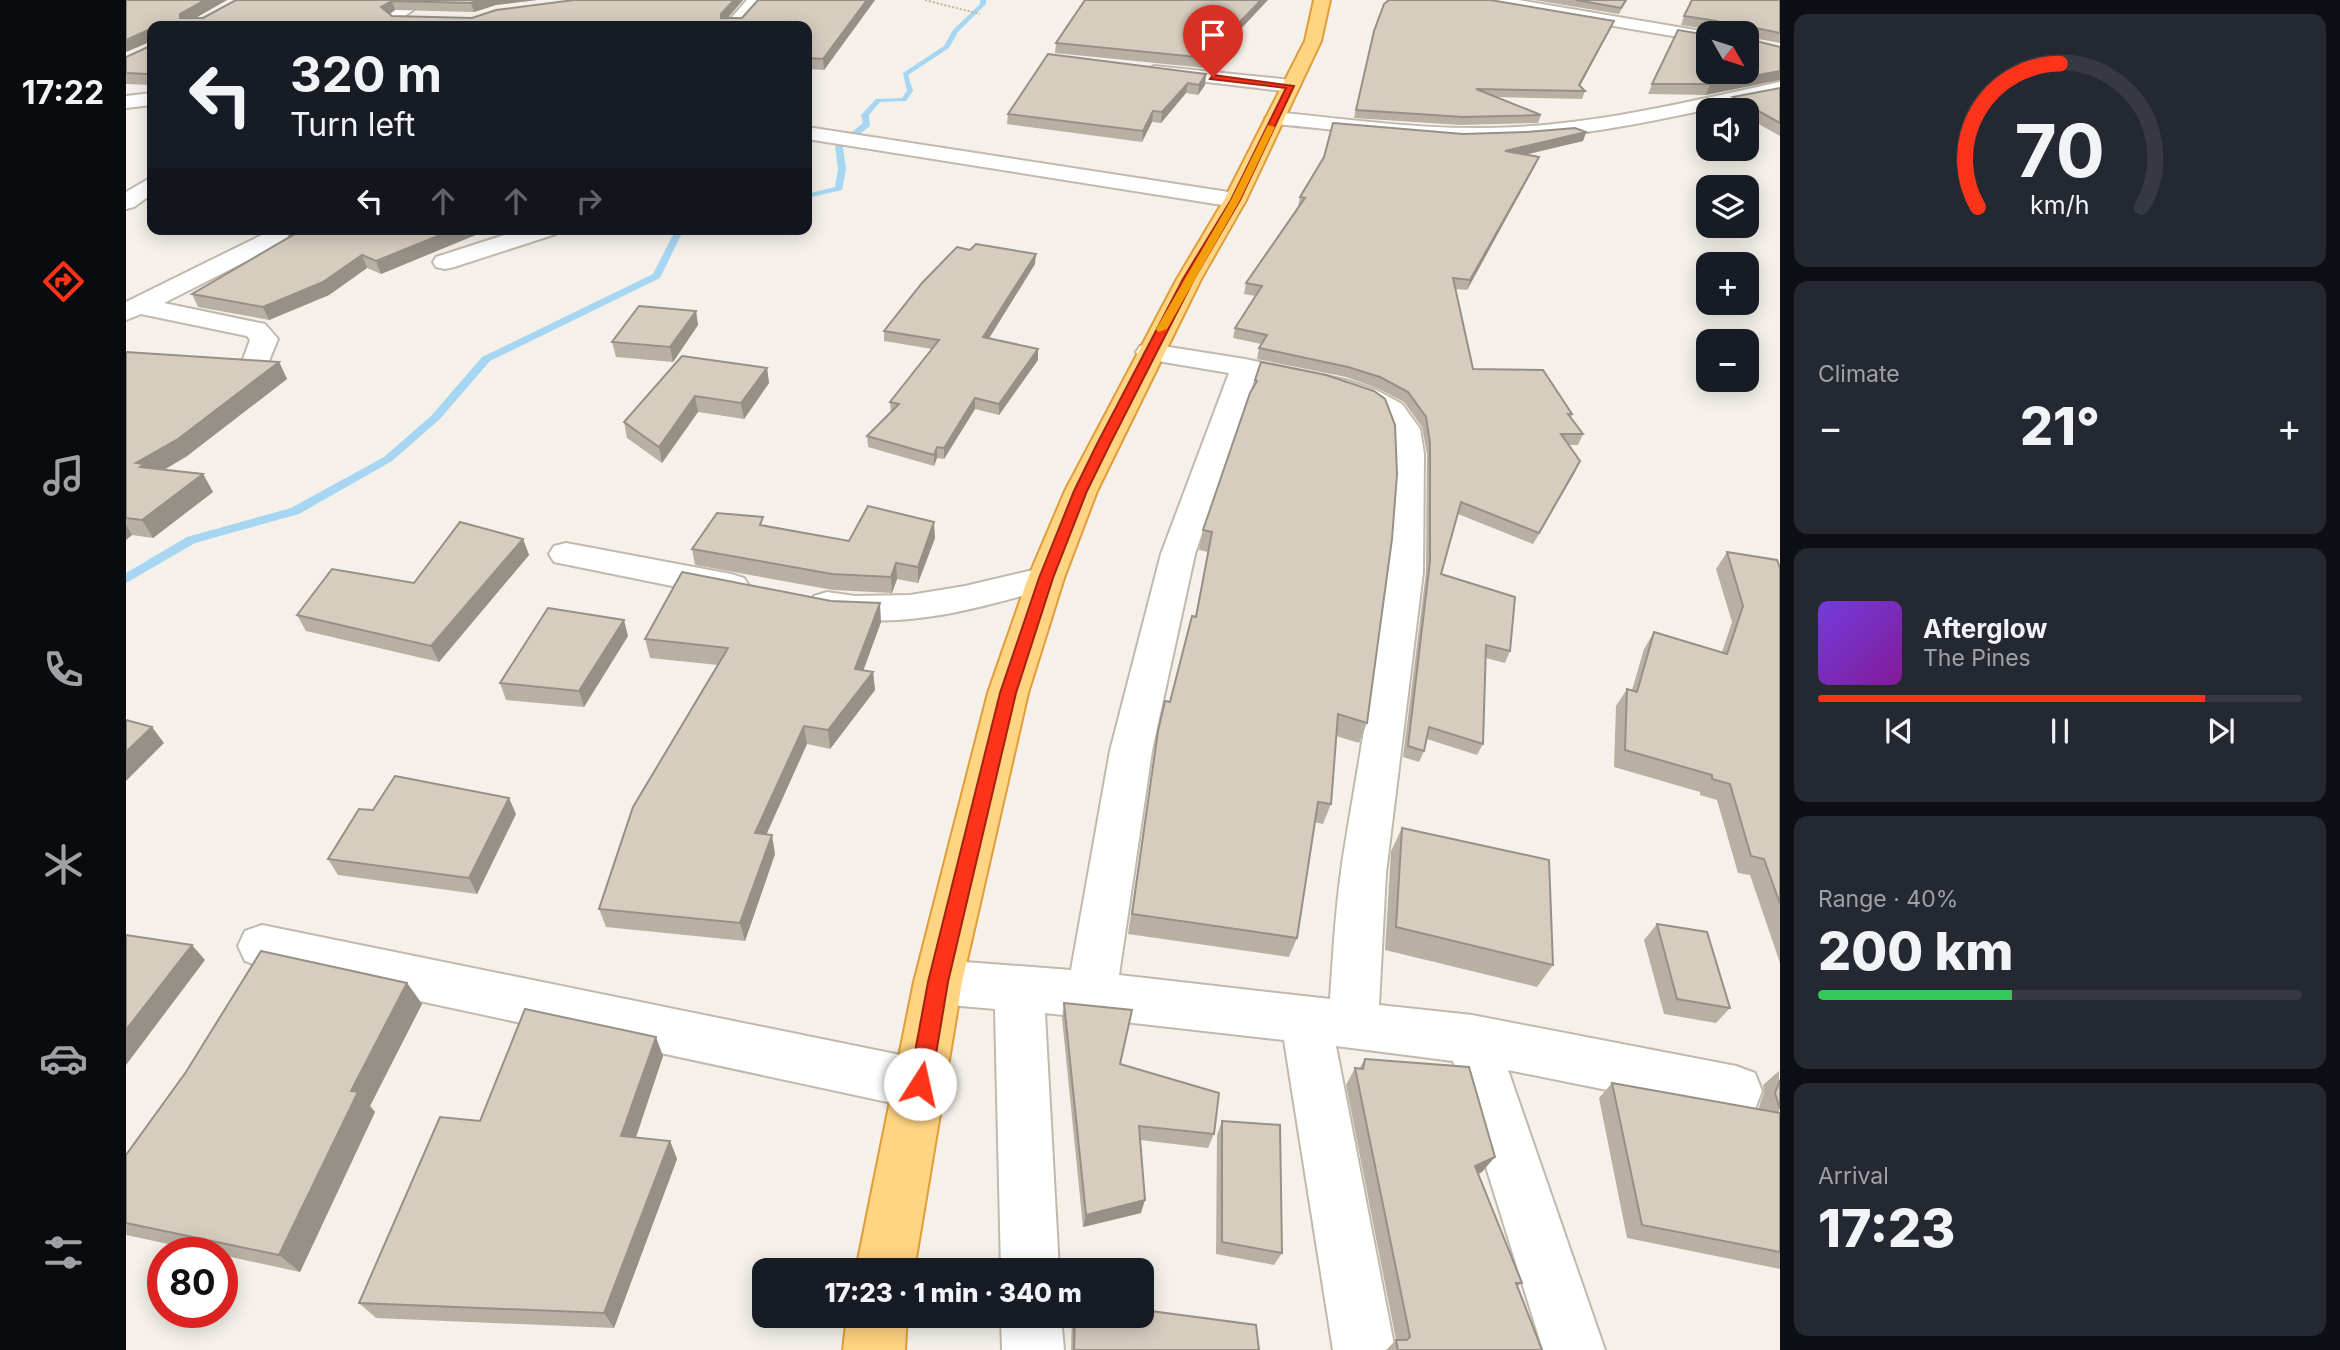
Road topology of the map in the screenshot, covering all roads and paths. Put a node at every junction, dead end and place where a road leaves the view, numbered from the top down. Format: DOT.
graph roads {
  1 [pos="419,0"];
  2 [pos="756,0"];
  3 [pos="925,0"];
  4 [pos="1322,0"];
  5 [pos="1490,0"];
  6 [pos="979,14"];
  7 [pos="420,19"];
  8 [pos="389,21"];
  9 [pos="399,21"];
  10 [pos="737,21"];
  11 [pos="1696,35"];
  12 [pos="1139,69"];
  13 [pos="1780,88"];
  14 [pos="147,100"];
  15 [pos="126,102"];
  16 [pos="1283,102"];
  17 [pos="812,134"];
  18 [pos="147,187"];
  19 [pos="1235,200"];
  20 [pos="126,202"];
  21 [pos="281,235"];
  22 [pos="529,235"];
  23 [pos="444,262"];
  24 [pos="132,309"];
  25 [pos="1150,352"];
  26 [pos="256,362"];
  27 [pos="1245,367"];
  28 [pos="566,554"];
  29 [pos="1046,578"];
  30 [pos="262,946"];
  31 [pos="938,982"];
  32 [pos="1019,989"];
  33 [pos="1091,994"];
  34 [pos="1329,1022"];
  35 [pos="1472,1039"];
  36 [pos="920,1084"];
  37 [pos="1736,1091"];
  38 [pos="887,1258"];
  39 [pos="1030,1258"];
  40 [pos="876,1328"];
  41 [pos="1032,1328"];
  42 [pos="874,1350"];
  43 [pos="1033,1350"];
  44 [pos="1364,1350"];
  45 [pos="1574,1350"];
  1 -- 8 [label="street"];
  2 -- 10 [label="street"];
  3 -- 6 [label="path"];
  4 -- 16 [label="highway"];
  5 -- 11 [label="street"];
  7 -- 9 [label="street"];
  12 -- 16 [label="street"];
  13 -- 16 [label="street"];
  14 -- 15 [label="street"];
  16 -- 19 [label="highway"];
  17 -- 19 [label="street"];
  18 -- 20 [label="street"];
  19 -- 25 [label="highway"];
  21 -- 24 [label="street"];
  22 -- 23 [label="street"];
  24 -- 26 [label="street"];
  25 -- 27 [label="street"];
  25 -- 29 [label="highway"];
  27 -- 33 [label="street"];
  27 -- 34 [label="street"];
  28 -- 29 [label="street"];
  29 -- 31 [label="highway"];
  30 -- 36 [label="street"];
  31 -- 32 [label="street"];
  31 -- 36 [label="highway"];
  32 -- 33 [label="street"];
  32 -- 39 [label="street"];
  33 -- 34 [label="street"];
  34 -- 35 [label="street"];
  34 -- 44 [label="street"];
  35 -- 37 [label="street"];
  35 -- 45 [label="street"];
  36 -- 38 [label="highway"];
  40 -- 42 [label="highway"];
  41 -- 43 [label="street"];
}
